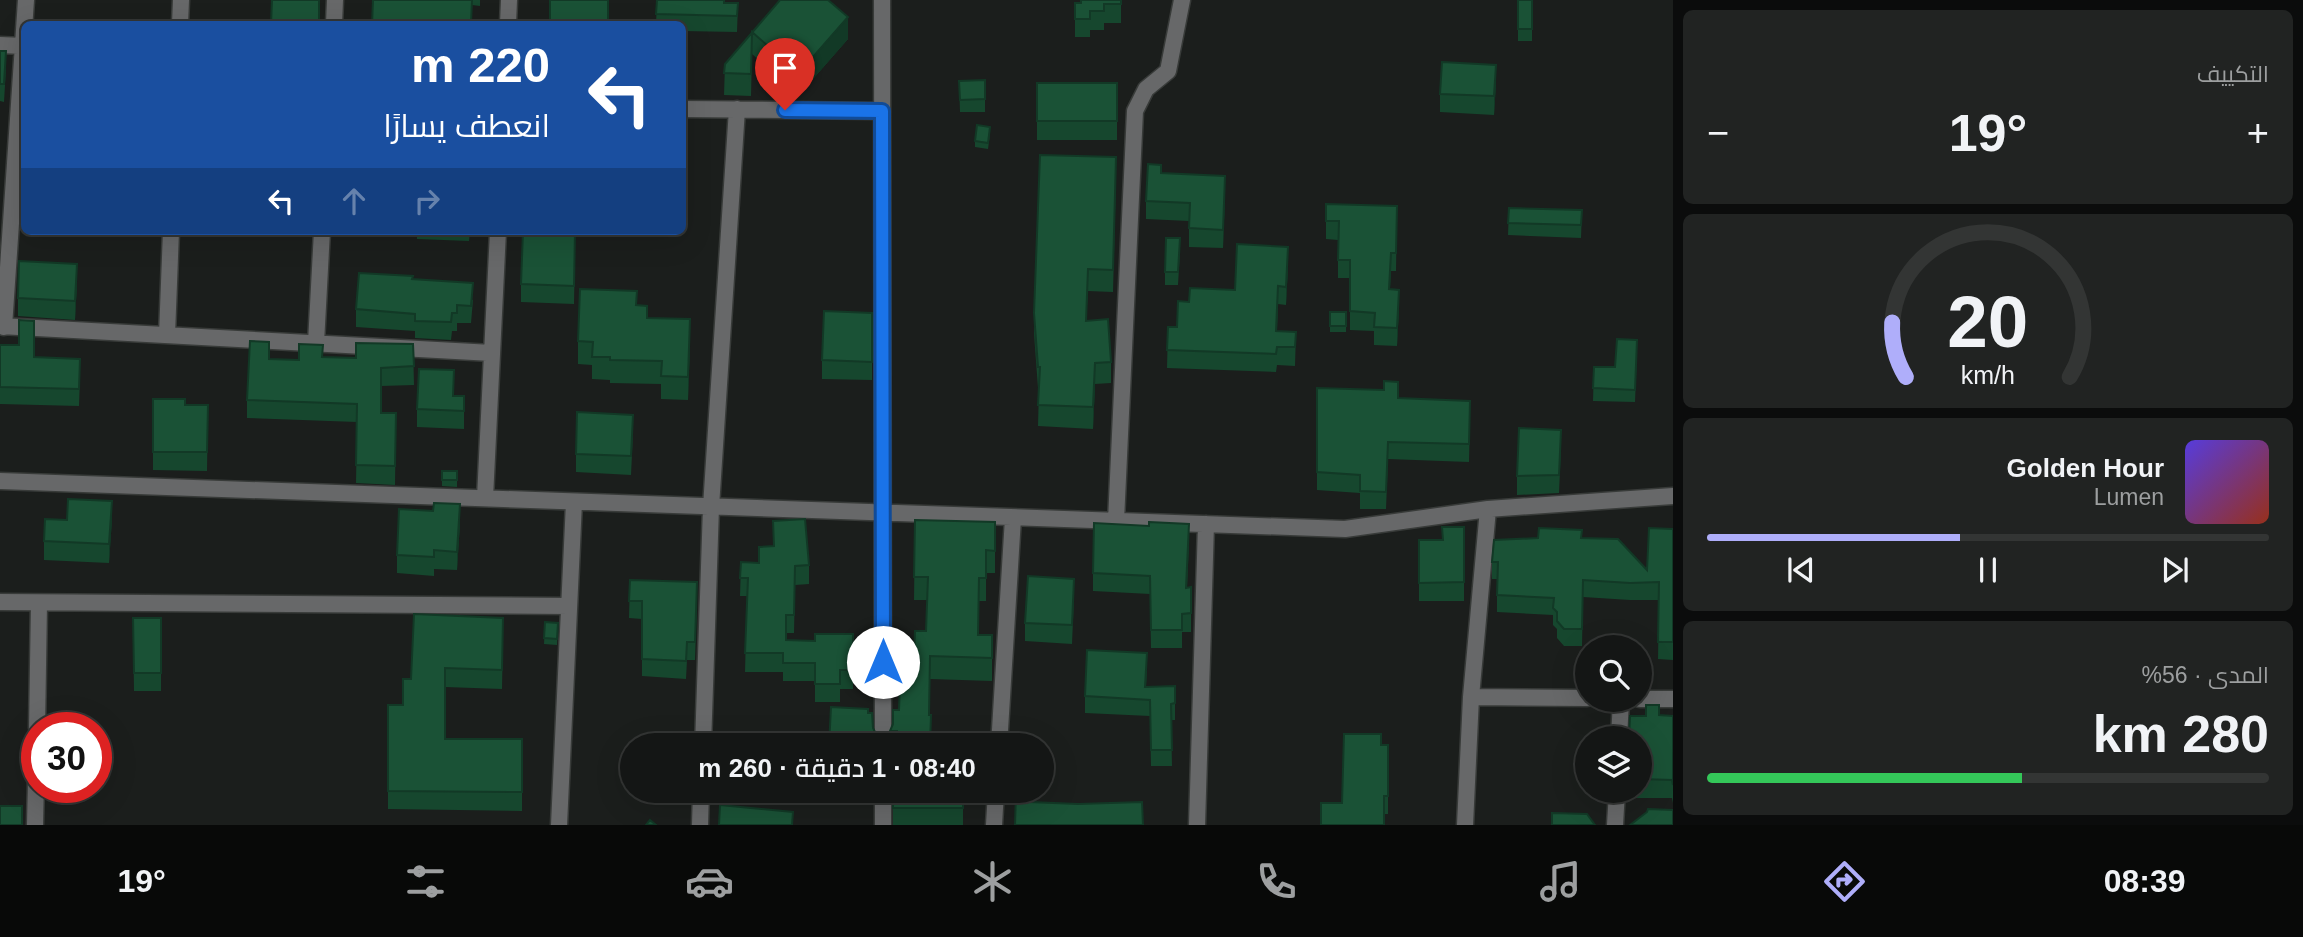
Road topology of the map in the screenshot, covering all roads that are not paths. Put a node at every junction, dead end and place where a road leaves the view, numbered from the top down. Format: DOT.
graph roads {
  1 [pos="26,0"];
  2 [pos="181,0"];
  3 [pos="335,0"];
  4 [pos="509,0"];
  5 [pos="882,0"];
  6 [pos="1182,0"];
  7 [pos="25,21"];
  8 [pos="180,21"];
  9 [pos="334,21"];
  10 [pos="508,21"];
  11 [pos="0,45"];
  12 [pos="21,46"];
  13 [pos="21,84"];
  14 [pos="686,109"];
  15 [pos="737,109"];
  16 [pos="882,111"];
  17 [pos="171,235"];
  18 [pos="322,235"];
  19 [pos="498,235"];
  20 [pos="2,326"];
  21 [pos="167,335"];
  22 [pos="316,343"];
  23 [pos="492,353"];
  24 [pos="0,481"];
  25 [pos="1673,496"];
  26 [pos="485,499"];
  27 [pos="574,502"];
  28 [pos="711,507"];
  29 [pos="1488,509"];
  30 [pos="883,513"];
  31 [pos="1013,517"];
  32 [pos="1116,521"];
  33 [pos="1206,524"];
  34 [pos="0,603"];
  35 [pos="39,603"];
  36 [pos="569,606"];
  37 [pos="1471,698"];
  38 [pos="1575,698"];
  39 [pos="1652,699"];
  40 [pos="1673,699"];
  41 [pos="37,712"];
  42 [pos="703,733"];
  43 [pos="883,733"];
  44 [pos="1000,733"];
  45 [pos="36,803"];
  46 [pos="701,803"];
  47 [pos="883,803"];
  48 [pos="995,803"];
  49 [pos="1616,803"];
  50 [pos="35,825"];
  51 [pos="559,825"];
  52 [pos="700,825"];
  53 [pos="883,825"];
  54 [pos="994,825"];
  55 [pos="1197,825"];
  56 [pos="1465,825"];
  57 [pos="1615,825"];
  1 -- 7 [label="street"];
  2 -- 8 [label="street"];
  3 -- 9 [label="street"];
  4 -- 10 [label="street"];
  5 -- 16 [label="street"];
  6 -- 32 [label="street"];
  11 -- 12 [label="street"];
  13 -- 20 [label="street"];
  14 -- 15 [label="street"];
  15 -- 16 [label="street"];
  15 -- 28 [label="street"];
  16 -- 30 [label="street"];
  17 -- 21 [label="street"];
  18 -- 22 [label="street"];
  19 -- 23 [label="street"];
  20 -- 21 [label="street"];
  21 -- 22 [label="street"];
  22 -- 23 [label="street"];
  23 -- 26 [label="street"];
  24 -- 26 [label="street"];
  25 -- 29 [label="street"];
  26 -- 27 [label="street"];
  27 -- 28 [label="street"];
  27 -- 36 [label="street"];
  28 -- 30 [label="street"];
  28 -- 42 [label="street"];
  29 -- 33 [label="street"];
  29 -- 37 [label="street"];
  30 -- 31 [label="street"];
  30 -- 43 [label="street"];
  31 -- 32 [label="street"];
  31 -- 44 [label="street"];
  32 -- 33 [label="street"];
  33 -- 55 [label="street"];
  34 -- 35 [label="street"];
  35 -- 36 [label="street"];
  35 -- 41 [label="street"];
  36 -- 51 [label="street"];
  37 -- 38 [label="street"];
  37 -- 56 [label="street"];
  39 -- 40 [label="street"];
  45 -- 50 [label="street"];
  46 -- 52 [label="street"];
  47 -- 53 [label="street"];
  48 -- 54 [label="street"];
  49 -- 57 [label="street"];
}
